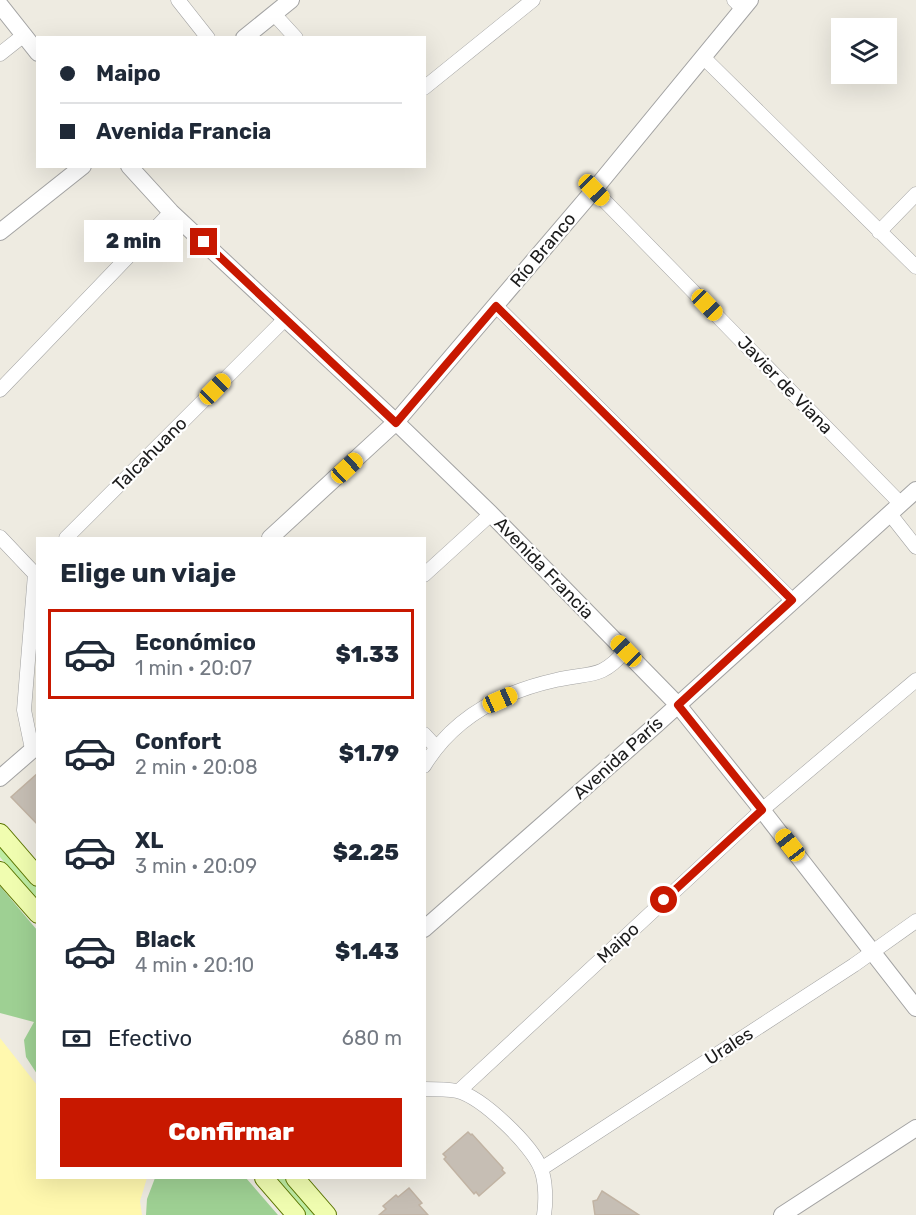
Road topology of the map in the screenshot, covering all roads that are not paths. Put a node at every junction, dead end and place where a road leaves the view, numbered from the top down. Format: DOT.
graph roads {
  1 [pos="178,0"];
  2 [pos="291,0"];
  3 [pos="533,0"];
  4 [pos="742,3"];
  5 [pos="0,5"];
  6 [pos="274,14"];
  7 [pos="24,35"];
  8 [pos="206,36"];
  9 [pos="246,36"];
  10 [pos="294,36"];
  11 [pos="36,50"];
  12 [pos="0,54"];
  13 [pos="703,57"];
  14 [pos="426,86"];
  15 [pos="80,168"];
  16 [pos="131,168"];
  17 [pos="594,190"];
  18 [pos="916,194"];
  19 [pos="171,212"];
  20 [pos="0,232"];
  21 [pos="879,232"];
  22 [pos="916,267"];
  23 [pos="496,306"];
  24 [pos="286,318"];
  25 [pos="0,390"];
  26 [pos="396,423"];
  27 [pos="916,490"];
  28 [pos="895,509"];
  29 [pos="491,514"];
  30 [pos="0,537"];
  31 [pos="67,537"];
  32 [pos="271,537"];
  33 [pos="916,547"];
  34 [pos="36,572"];
  35 [pos="426,573"];
  36 [pos="792,600"];
  37 [pos="626,651"];
  38 [pos="916,680"];
  39 [pos="678,705"];
  40 [pos="426,736"];
  41 [pos="35,747"];
  42 [pos="436,747"];
  43 [pos="426,763"];
  44 [pos="0,778"];
  45 [pos="762,810"];
  46 [pos="0,833"];
  47 [pos="0,871"];
  48 [pos="36,875"];
  49 [pos="36,912"];
  50 [pos="916,921"];
  51 [pos="426,926"];
  52 [pos="873,952"];
  53 [pos="916,1008"];
  54 [pos="426,1089"];
  55 [pos="459,1091"];
  56 [pos="916,1128"];
  57 [pos="541,1169"];
  58 [pos="265,1179"];
  59 [pos="296,1179"];
  60 [pos="296,1215"];
  61 [pos="327,1215"];
  62 [pos="544,1215"];
  63 [pos="782,1215"];
  1 -- 8 [label="street"];
  2 -- 6 [label="street"];
  3 -- 14 [label="street"];
  4 -- 13 [label="street, Río Branco"];
  5 -- 7 [label="street"];
  6 -- 9 [label="street"];
  6 -- 10 [label="street"];
  7 -- 11 [label="street"];
  7 -- 12 [label="street"];
  13 -- 17 [label="street, Río Branco"];
  13 -- 21 [label="street"];
  15 -- 20 [label="street"];
  16 -- 19 [label="street, Avenida Francia"];
  17 -- 23 [label="street, Río Branco"];
  17 -- 28 [label="street, Javier de Viana"];
  18 -- 21 [label="street"];
  19 -- 24 [label="street, Avenida Francia"];
  19 -- 25 [label="street"];
  21 -- 22 [label="street"];
  23 -- 26 [label="street, Río Branco"];
  23 -- 36 [label="street"];
  24 -- 26 [label="street, Avenida Francia"];
  24 -- 31 [label="street, Talcahuano"];
  26 -- 29 [label="street, Avenida Francia"];
  26 -- 32 [label="street, Río Branco"];
  27 -- 28 [label="street, Avenida París"];
  28 -- 33 [label="street, Javier de Viana"];
  28 -- 36 [label="street, Avenida París"];
  29 -- 35 [label="street"];
  29 -- 37 [label="street, Avenida Francia"];
  30 -- 34 [label="street"];
  34 -- 41 [label="street"];
  36 -- 39 [label="street, Avenida París"];
  37 -- 39 [label="street, Avenida Francia"];
  37 -- 42 [label="street"];
  38 -- 45 [label="street, Maipo"];
  39 -- 45 [label="street, Avenida Francia"];
  39 -- 51 [label="street, Avenida París"];
  40 -- 42 [label="street"];
  41 -- 44 [label="street"];
  42 -- 43 [label="street"];
  45 -- 52 [label="street, Avenida Francia"];
  45 -- 55 [label="street, Maipo"];
  46 -- 48 [label="main road"];
  47 -- 49 [label="main road"];
  50 -- 52 [label="street, Urales"];
  52 -- 53 [label="street, Avenida Francia"];
  52 -- 57 [label="street, Urales"];
  54 -- 55 [label="street"];
  55 -- 57 [label="street"];
  56 -- 63 [label="street"];
  57 -- 62 [label="street"];
  58 -- 60 [label="main road"];
  59 -- 61 [label="main road"];
}
